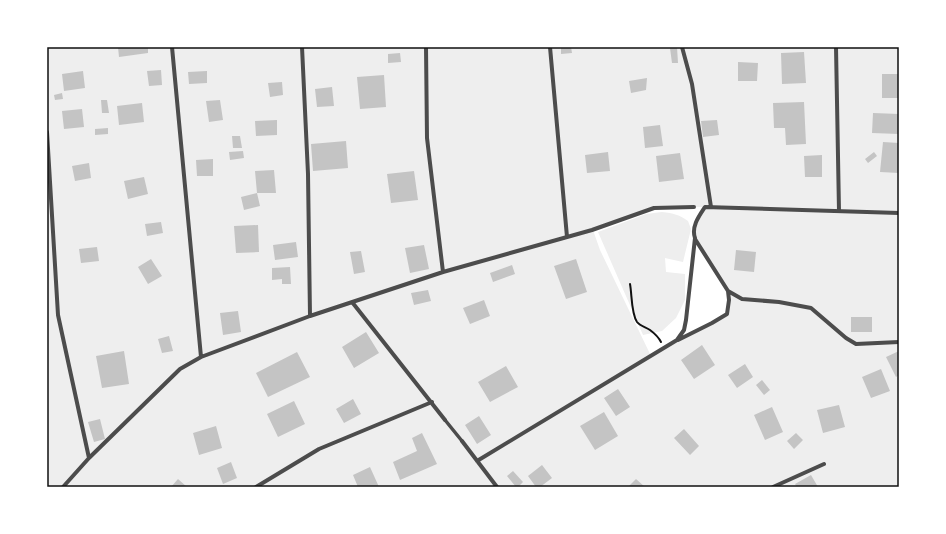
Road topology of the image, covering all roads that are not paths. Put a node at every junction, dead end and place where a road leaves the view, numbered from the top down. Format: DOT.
graph roads {
  1 [pos="172,47"];
  2 [pos="302,47"];
  3 [pos="426,47"];
  4 [pos="550,47"];
  5 [pos="682,47"];
  6 [pos="836,47"];
  7 [pos="47,132"];
  8 [pos="694,207"];
  9 [pos="712,207"];
  10 [pos="839,211"];
  11 [pos="899,214"];
  12 [pos="567,237"];
  13 [pos="695,238"];
  14 [pos="443,272"];
  15 [pos="728,291"];
  16 [pos="352,302"];
  17 [pos="310,316"];
  18 [pos="678,340"];
  19 [pos="899,342"];
  20 [pos="201,357"];
  21 [pos="432,402"];
  22 [pos="445,420"];
  23 [pos="462,441"];
  24 [pos="89,458"];
  25 [pos="477,461"];
  26 [pos="824,464"];
  27 [pos="63,487"];
  28 [pos="256,487"];
  29 [pos="497,487"];
  30 [pos="773,487"];
  1 -- 20 [label="street"];
  2 -- 17 [label="street"];
  3 -- 14 [label="street"];
  4 -- 12 [label="street"];
  5 -- 9 [label="street"];
  6 -- 10 [label="street"];
  7 -- 24 [label="street"];
  8 -- 12 [label="street"];
  9 -- 10 [label="street"];
  9 -- 13 [label="street"];
  10 -- 11 [label="street"];
  12 -- 14 [label="street"];
  13 -- 15 [label="street"];
  13 -- 18 [label="street"];
  14 -- 16 [label="street"];
  15 -- 18 [label="street"];
  15 -- 19 [label="street"];
  16 -- 17 [label="street"];
  16 -- 21 [label="street"];
  17 -- 20 [label="street"];
  18 -- 25 [label="street"];
  20 -- 24 [label="street"];
  21 -- 22 [label="street"];
  21 -- 28 [label="street"];
  22 -- 23 [label="street"];
  23 -- 25 [label="street"];
  24 -- 27 [label="street"];
  25 -- 29 [label="street"];
  26 -- 30 [label="street"];
}
